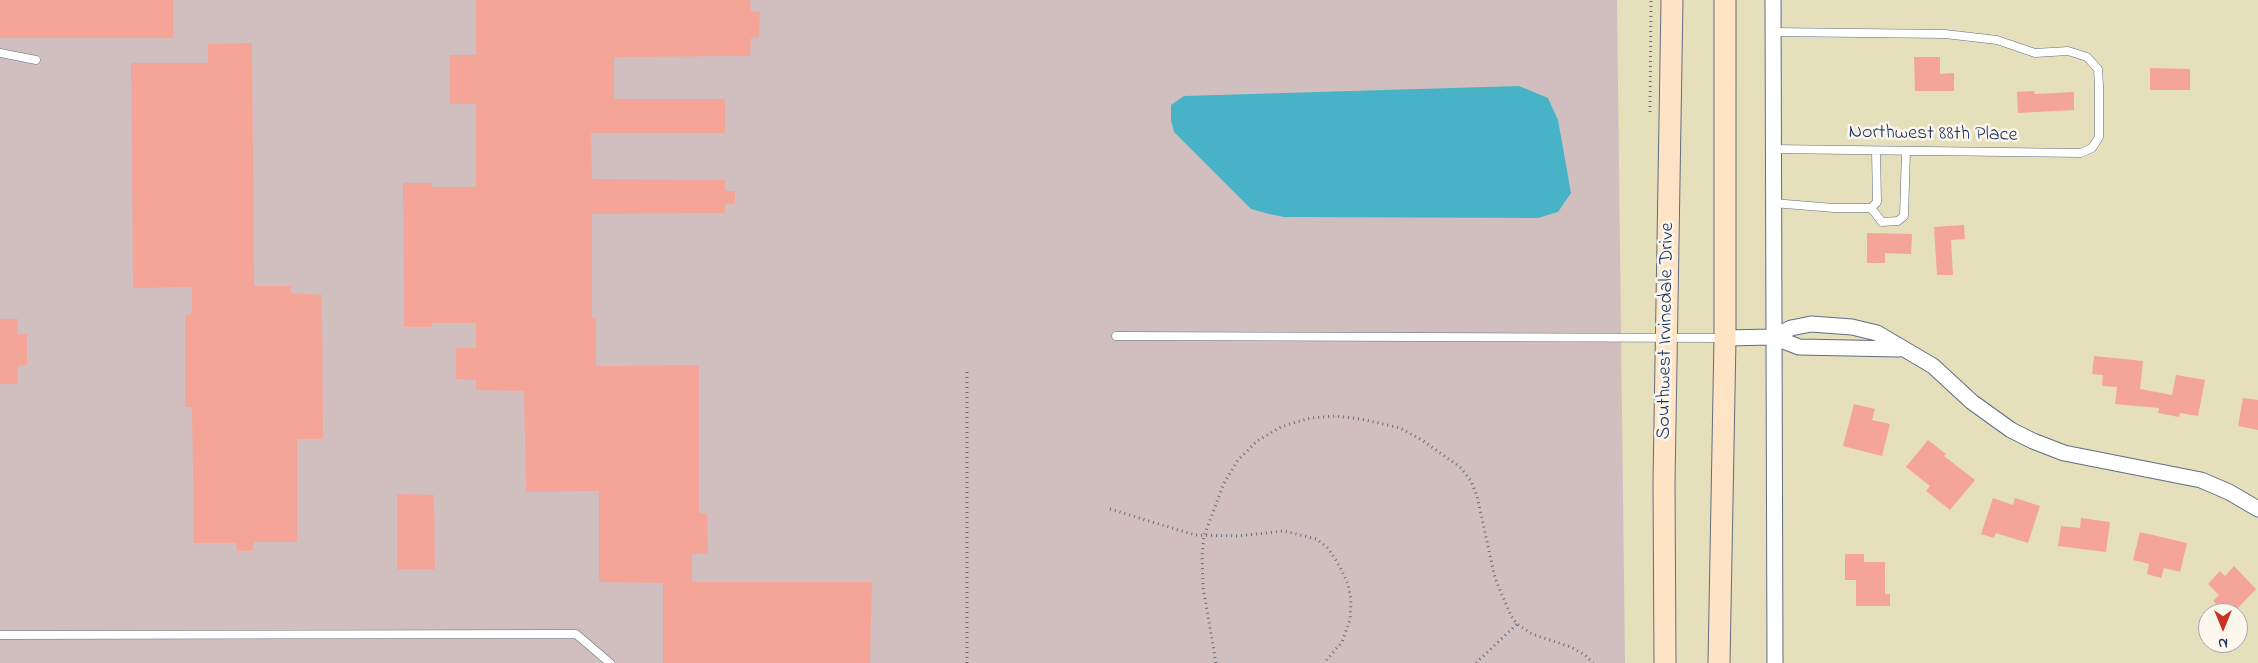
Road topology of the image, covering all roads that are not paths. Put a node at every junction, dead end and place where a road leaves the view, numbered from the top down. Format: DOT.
graph roads {
  1 [pos="1672,0"];
  2 [pos="1725,0"];
  3 [pos="1773,0"];
  4 [pos="1773,32"];
  5 [pos="0,53"];
  6 [pos="36,60"];
  7 [pos="1773,149"];
  8 [pos="1876,151"];
  9 [pos="1906,151"];
  10 [pos="1773,203"];
  11 [pos="1871,208"];
  12 [pos="1116,336"];
  13 [pos="1667,337"];
  14 [pos="1773,337"];
  15 [pos="1725,338"];
  16 [pos="1903,350"];
  17 [pos="2258,509"];
  18 [pos="0,635"];
  19 [pos="610,663"];
  20 [pos="1665,663"];
  21 [pos="1719,663"];
  22 [pos="1775,663"];
  1 -- 13 [label="main road, Southwest Irvinedale Drive"];
  2 -- 15 [label="main road"];
  3 -- 4 [label="street"];
  4 -- 7 [label="street"];
  4 -- 9 [label="lane, Northwest 88th Place"];
  5 -- 6 [label="lane"];
  7 -- 8 [label="lane, Northwest 88th Place"];
  7 -- 10 [label="street"];
  8 -- 9 [label="lane, Northwest 88th Place"];
  8 -- 11 [label="lane"];
  9 -- 11 [label="lane"];
  10 -- 11 [label="lane"];
  10 -- 14 [label="street"];
  12 -- 13 [label="lane"];
  13 -- 15 [label="lane"];
  13 -- 20 [label="main road, Southwest Irvinedale Drive"];
  14 -- 15 [label="street"];
  14 -- 16 [label="street"];
  14 -- 16 [label="street"];
  14 -- 22 [label="street"];
  15 -- 21 [label="main road"];
  16 -- 17 [label="street"];
  18 -- 19 [label="lane"];
}
